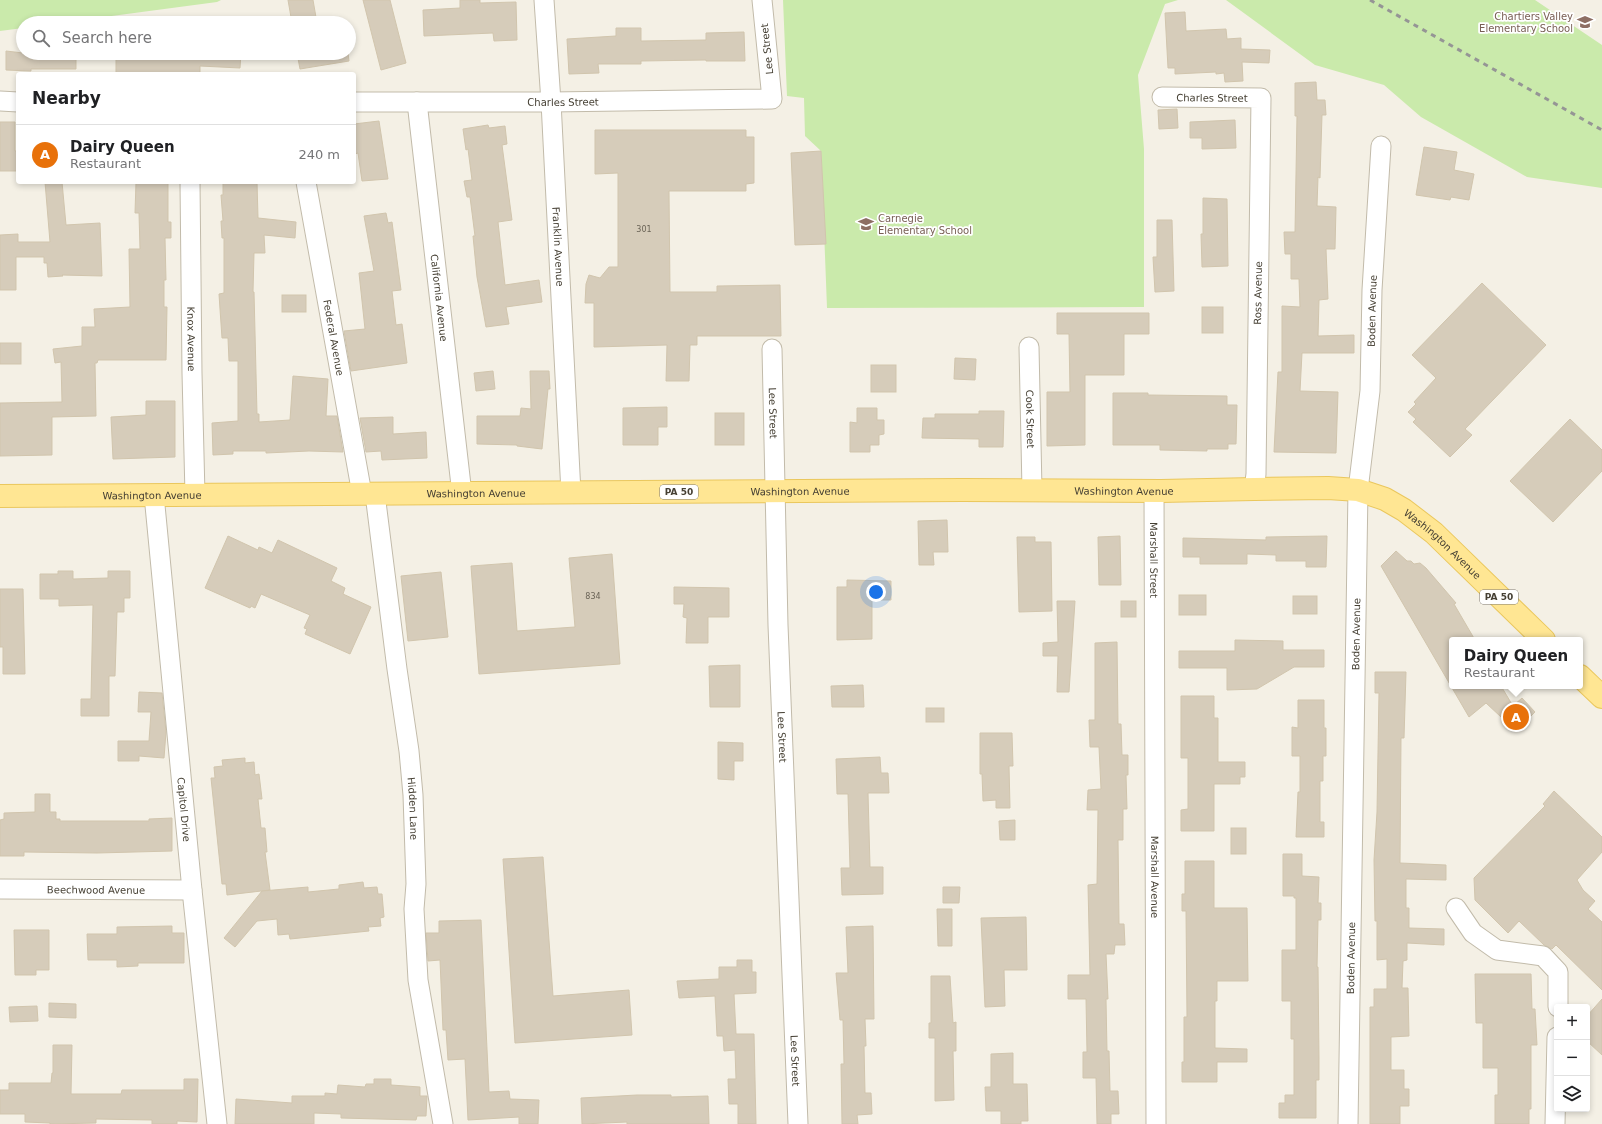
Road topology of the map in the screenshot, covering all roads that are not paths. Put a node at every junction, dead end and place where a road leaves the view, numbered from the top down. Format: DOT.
graph roads {
  1 [pos="544,0"];
  2 [pos="762,0"];
  3 [pos="1162,97"];
  4 [pos="772,98"];
  5 [pos="1261,98"];
  6 [pos="0,102"];
  7 [pos="16,102"];
  8 [pos="356,102"];
  9 [pos="416,102"];
  10 [pos="551,102"];
  11 [pos="1381,146"];
  12 [pos="190,184"];
  13 [pos="306,184"];
  14 [pos="1029,347"];
  15 [pos="772,349"];
  16 [pos="1254,489"];
  17 [pos="1032,490"];
  18 [pos="1154,490"];
  19 [pos="1358,490"];
  20 [pos="775,492"];
  21 [pos="571,493"];
  22 [pos="369,494"];
  23 [pos="462,494"];
  24 [pos="154,495"];
  25 [pos="196,495"];
  26 [pos="0,496"];
  27 [pos="1154,630"];
  28 [pos="1541,637"];
  29 [pos="1583,679"];
  30 [pos="1602,697"];
  31 [pos="0,889"];
  32 [pos="192,890"];
  33 [pos="1456,908"];
  34 [pos="1558,1004"];
  35 [pos="1557,1040"];
  36 [pos="217,1124"];
  37 [pos="443,1124"];
  38 [pos="798,1124"];
  39 [pos="1156,1124"];
  40 [pos="1348,1124"];
  41 [pos="1555,1124"];
  1 -- 10 [label="street, Franklin Avenue"];
  2 -- 4 [label="street, Lee Street"];
  3 -- 5 [label="street, Charles Street"];
  4 -- 10 [label="street, Charles Street"];
  5 -- 16 [label="street, Ross Avenue"];
  6 -- 7 [label="street"];
  8 -- 9 [label="street, Charles Street"];
  9 -- 10 [label="street, Charles Street"];
  9 -- 23 [label="street, California Avenue"];
  10 -- 21 [label="street, Franklin Avenue"];
  11 -- 19 [label="street, Boden Avenue"];
  12 -- 25 [label="street, Knox Avenue"];
  13 -- 22 [label="street, Federal Avenue"];
  14 -- 17 [label="street, Cook Street"];
  15 -- 20 [label="street, Lee Street"];
  16 -- 18 [label="main road, Washington Avenue / PA 50"];
  16 -- 19 [label="main road, Washington Avenue / PA 50"];
  17 -- 18 [label="main road, Washington Avenue / PA 50"];
  17 -- 20 [label="main road, Washington Avenue / PA 50"];
  18 -- 27 [label="street, Marshall Street"];
  19 -- 28 [label="main road, Washington Avenue / PA 50"];
  19 -- 40 [label="street, Boden Avenue"];
  20 -- 21 [label="main road, Washington Avenue / PA 50"];
  20 -- 38 [label="street, Lee Street"];
  21 -- 23 [label="main road, Washington Avenue / PA 50"];
  22 -- 23 [label="main road, Washington Avenue / PA 50"];
  22 -- 25 [label="main road, Washington Avenue / PA 50"];
  22 -- 37 [label="street, Hidden Lane"];
  24 -- 25 [label="main road, Washington Avenue / PA 50"];
  24 -- 26 [label="main road, Washington Avenue / PA 50"];
  24 -- 32 [label="street, Capitol Drive"];
  27 -- 39 [label="street, Marshall Avenue"];
  29 -- 30 [label="main road"];
  31 -- 32 [label="street, Beechwood Avenue"];
  32 -- 36 [label="street, Capitol Drive"];
  33 -- 34 [label="street"];
  35 -- 41 [label="street"];
}
